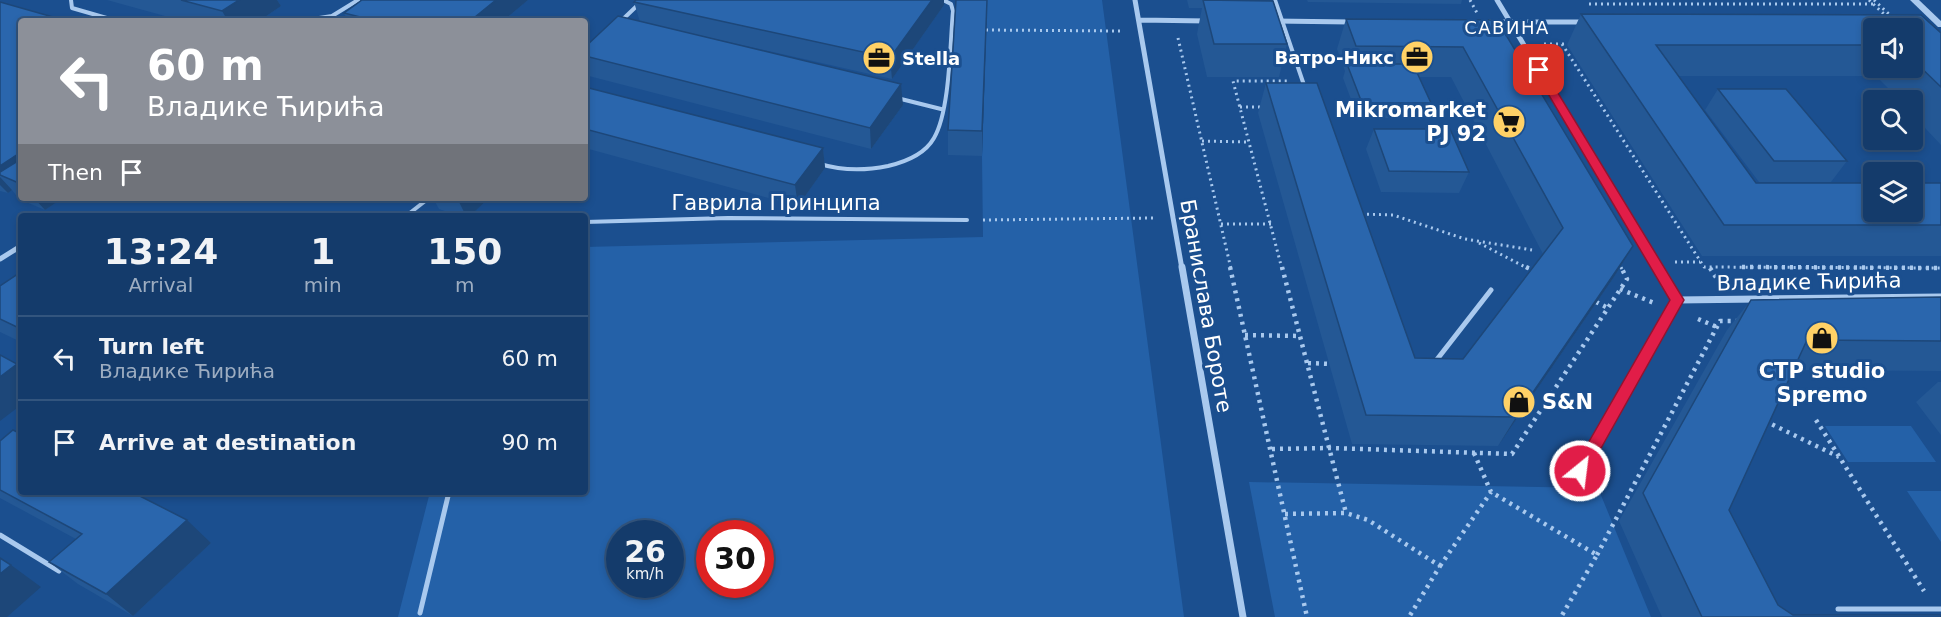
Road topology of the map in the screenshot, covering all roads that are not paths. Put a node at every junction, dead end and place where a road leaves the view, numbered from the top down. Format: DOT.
graph roads {
  1 [pos="71,0"];
  2 [pos="358,0"];
  3 [pos="643,0"];
  4 [pos="943,0"];
  5 [pos="1135,0"];
  6 [pos="1275,0"];
  7 [pos="1914,0"];
  8 [pos="1498,1"];
  9 [pos="107,18"];
  10 [pos="319,18"];
  11 [pos="1139,20"];
  12 [pos="1210,21"];
  13 [pos="1270,21"];
  14 [pos="1282,21"];
  15 [pos="1355,22"];
  16 [pos="1483,22"];
  17 [pos="1510,22"];
  18 [pos="1595,22"];
  19 [pos="1941,25"];
  20 [pos="613,28"];
  21 [pos="896,98"];
  22 [pos="1308,98"];
  23 [pos="941,109"];
  24 [pos="819,164"];
  25 [pos="425,201"];
  26 [pos="410,213"];
  27 [pos="967,220"];
  28 [pos="588,222"];
  29 [pos="18,248"];
  30 [pos="0,259"];
  31 [pos="1491,291"];
  32 [pos="1941,297"];
  33 [pos="1677,300"];
  34 [pos="1428,371"];
  35 [pos="1580,471"];
  36 [pos="448,495"];
  37 [pos="0,535"];
  38 [pos="59,571"];
  39 [pos="1838,609"];
  40 [pos="1939,609"];
  41 [pos="420,613"];
  42 [pos="1243,617"];
  1 -- 9 [label="lane"];
  2 -- 10 [label="lane"];
  3 -- 20 [label="lane"];
  4 -- 23 [label="lane"];
  5 -- 11 [label="street, Бранислава Бороте"];
  6 -- 14 [label="lane"];
  7 -- 19 [label="street"];
  8 -- 17 [label="street"];
  11 -- 12 [label="street"];
  11 -- 42 [label="street, Бранислава Бороте"];
  13 -- 14 [label="street"];
  14 -- 15 [label="street"];
  14 -- 22 [label="lane"];
  16 -- 17 [label="street"];
  17 -- 18 [label="street"];
  17 -- 33 [label="street"];
  21 -- 23 [label="lane"];
  23 -- 24 [label="lane"];
  25 -- 26 [label="lane"];
  27 -- 28 [label="lane, Гаврила Принципа"];
  29 -- 30 [label="street"];
  31 -- 34 [label="lane"];
  32 -- 33 [label="street, Владике Ћирића"];
  33 -- 35 [label="street"];
  36 -- 41 [label="lane"];
  37 -- 38 [label="lane"];
  39 -- 40 [label="lane"];
}
